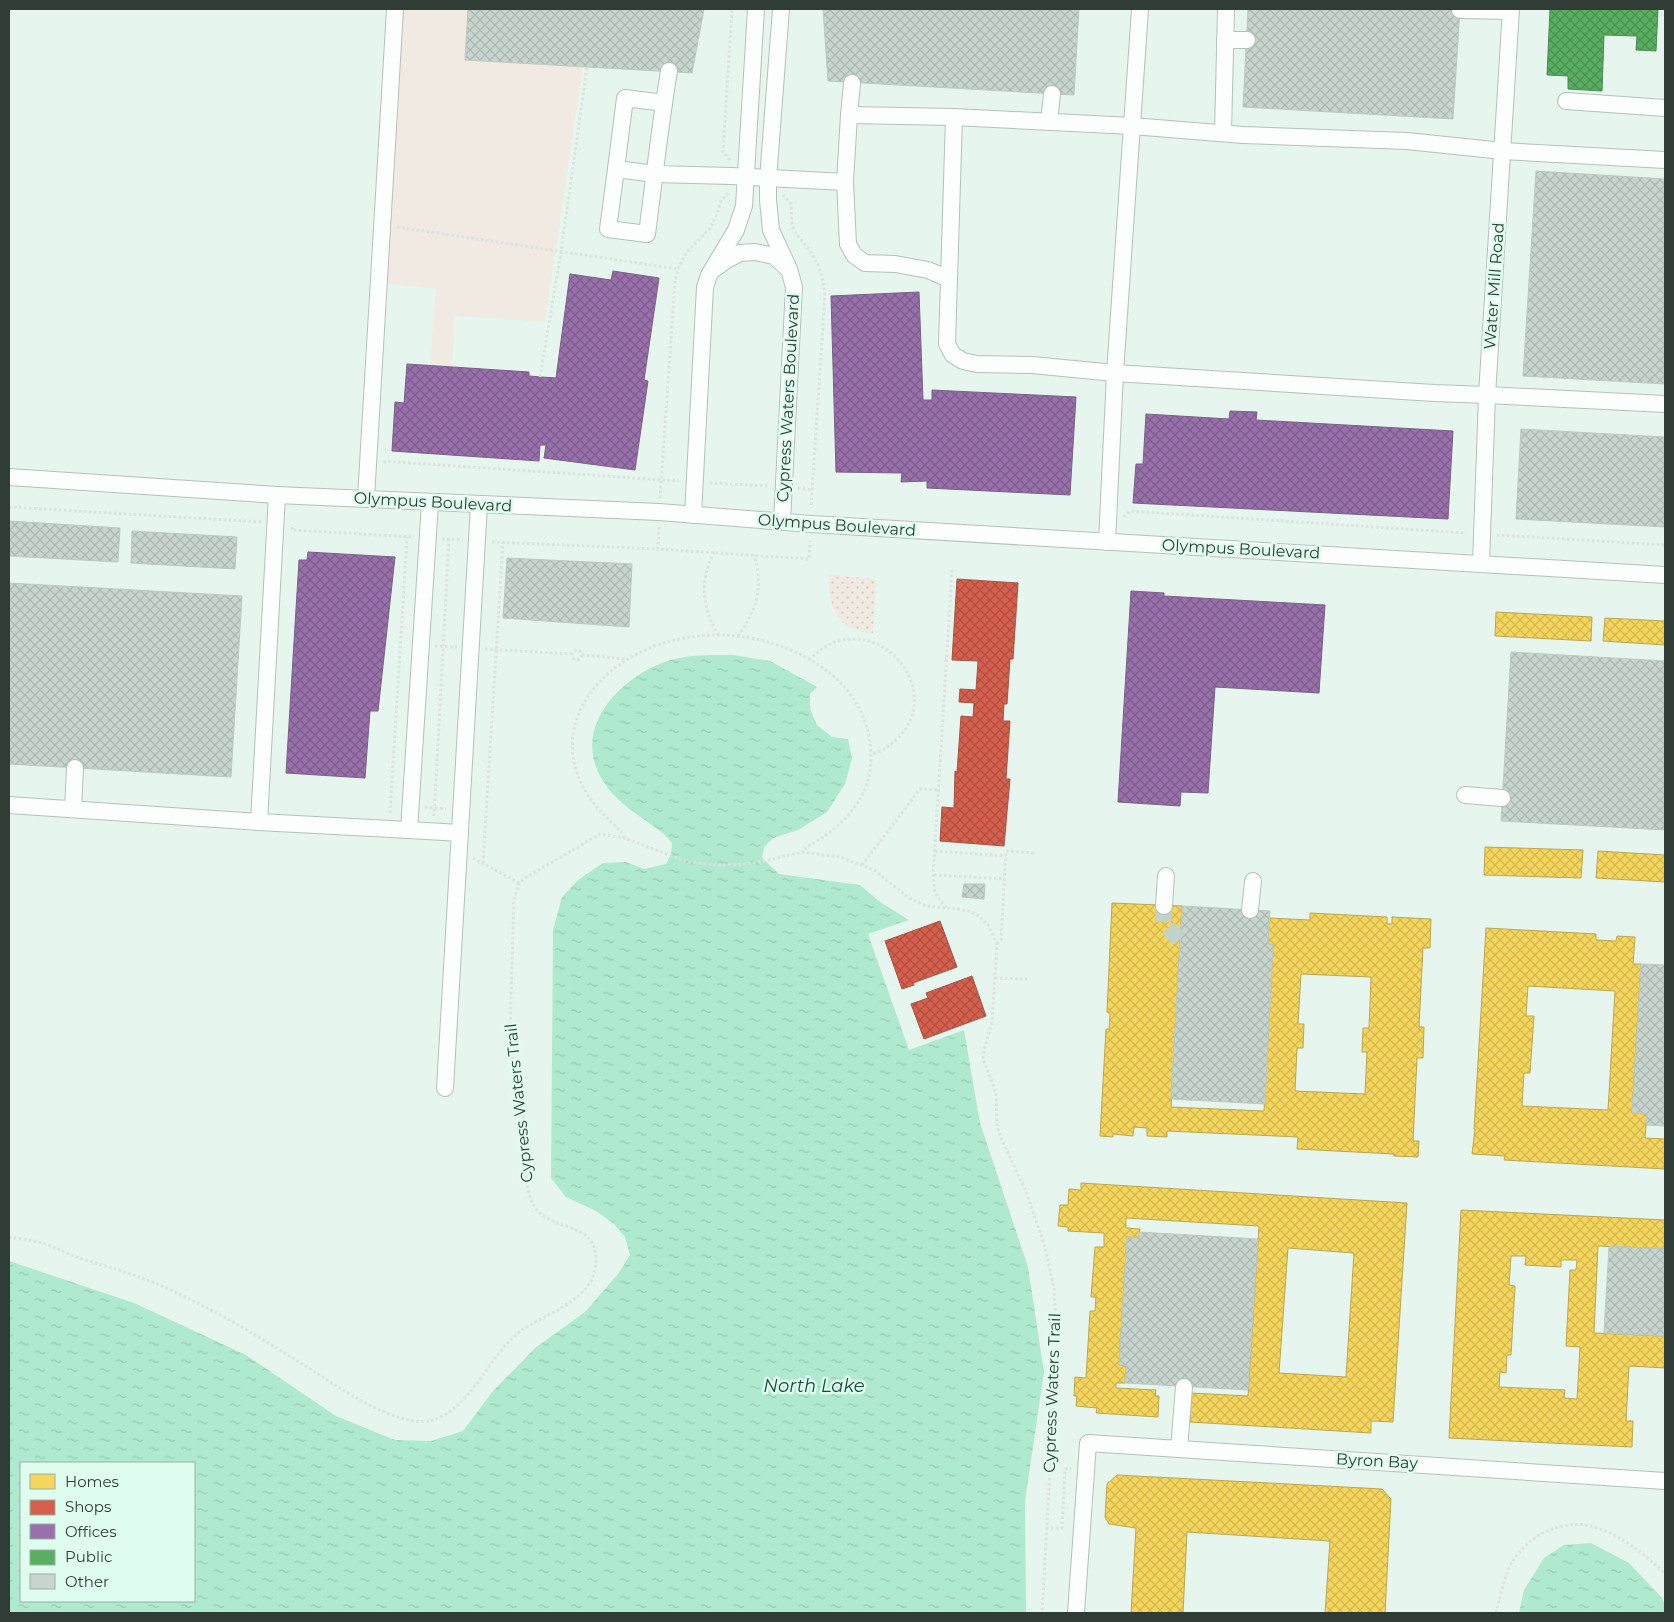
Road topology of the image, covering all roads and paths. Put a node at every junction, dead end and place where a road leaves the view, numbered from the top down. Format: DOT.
graph roads {
  1 [pos="395,9"];
  2 [pos="732,9"];
  3 [pos="756,9"];
  4 [pos="780,9"];
  5 [pos="1140,9"];
  6 [pos="1226,9"];
  7 [pos="1460,10"];
  8 [pos="1511,10"];
  9 [pos="1225,40"];
  10 [pos="1247,40"];
  11 [pos="587,67"];
  12 [pos="669,71"];
  13 [pos="852,83"];
  14 [pos="1052,94"];
  15 [pos="1566,102"];
  16 [pos="664,103"];
  17 [pos="1665,108"];
  18 [pos="849,115"];
  19 [pos="954,116"];
  20 [pos="1049,122"];
  21 [pos="1132,126"];
  22 [pos="1223,134"];
  23 [pos="1503,151"];
  24 [pos="1665,160"];
  25 [pos="732,163"];
  26 [pos="616,169"];
  27 [pos="655,174"];
  28 [pos="744,177"];
  29 [pos="768,179"];
  30 [pos="845,182"];
  31 [pos="730,191"];
  32 [pos="782,195"];
  33 [pos="381,224"];
  34 [pos="561,252"];
  35 [pos="678,269"];
  36 [pos="789,269"];
  37 [pos="709,275"];
  38 [pos="949,278"];
  39 [pos="1115,373"];
  40 [pos="540,377"];
  41 [pos="1488,395"];
  42 [pos="1665,404"];
  43 [pos="382,466"];
  44 [pos="9,477"];
  45 [pos="662,479"];
  46 [pos="695,482"];
  47 [pos="784,487"];
  48 [pos="812,490"];
  49 [pos="277,495"];
  50 [pos="660,497"];
  51 [pos="366,498"];
  52 [pos="430,502"];
  53 [pos="479,505"];
  54 [pos="9,507"];
  55 [pos="811,508"];
  56 [pos="693,515"];
  57 [pos="1121,520"];
  58 [pos="782,522"];
  59 [pos="275,523"];
  60 [pos="659,532"];
  61 [pos="1483,534"];
  62 [pos="407,537"];
  63 [pos="428,538"];
  64 [pos="449,539"];
  65 [pos="477,541"];
  66 [pos="810,541"];
  67 [pos="503,542"];
  68 [pos="1108,542"];
  69 [pos="1665,545"];
  70 [pos="658,549"];
  71 [pos="714,552"];
  72 [pos="754,555"];
  73 [pos="1481,564"];
  74 [pos="952,570"];
  75 [pos="1665,575"];
  76 [pos="718,635"];
  77 [pos="738,636"];
  78 [pos="582,655"];
  79 [pos="628,659"];
  80 [pos="809,660"];
  81 [pos="871,754"];
  82 [pos="75,768"];
  83 [pos="939,790"];
  84 [pos="1465,795"];
  85 [pos="1502,798"];
  86 [pos="9,805"];
  87 [pos="390,806"];
  88 [pos="411,806"];
  89 [pos="434,808"];
  90 [pos="73,809"];
  91 [pos="461,810"];
  92 [pos="486,812"];
  93 [pos="260,822"];
  94 [pos="389,829"];
  95 [pos="410,830"];
  96 [pos="434,831"];
  97 [pos="460,832"];
  98 [pos="624,838"];
  99 [pos="935,851"];
  100 [pos="802,852"];
  101 [pos="1035,853"];
  102 [pos="459,854"];
  103 [pos="1006,856"];
  104 [pos="483,863"];
  105 [pos="862,865"];
  106 [pos="934,875"];
  107 [pos="1166,876"];
  108 [pos="1005,879"];
  109 [pos="1253,881"];
  110 [pos="519,883"];
  111 [pos="1164,906"];
  112 [pos="946,908"];
  113 [pos="1250,910"];
  114 [pos="997,944"];
  115 [pos="995,978"];
  116 [pos="1027,979"];
  117 [pos="445,1088"];
  118 [pos="9,1237"];
  119 [pos="1184,1387"];
  120 [pos="1178,1449"];
  121 [pos="1086,1470"];
  122 [pos="1665,1481"];
  123 [pos="1046,1528"];
  124 [pos="1665,1574"];
  125 [pos="1042,1613"];
  126 [pos="1076,1613"];
  127 [pos="1496,1613"];
  1 -- 33 [label="street"];
  2 -- 25 [label="path"];
  3 -- 28 [label="street"];
  4 -- 29 [label="street, Cypress Waters Boulevard"];
  5 -- 21 [label="street"];
  6 -- 9 [label="street"];
  7 -- 8 [label="street"];
  8 -- 23 [label="street, Water Mill Road"];
  9 -- 10 [label="street"];
  9 -- 22 [label="street"];
  11 -- 34 [label="path"];
  12 -- 16 [label="street"];
  13 -- 18 [label="street"];
  14 -- 20 [label="street"];
  15 -- 17 [label="street"];
  16 -- 26 [label="street"];
  16 -- 27 [label="street"];
  18 -- 19 [label="street"];
  18 -- 30 [label="street"];
  19 -- 20 [label="street"];
  19 -- 38 [label="street"];
  20 -- 21 [label="street"];
  21 -- 22 [label="street"];
  21 -- 39 [label="street"];
  22 -- 23 [label="street"];
  23 -- 24 [label="street"];
  23 -- 41 [label="street, Water Mill Road"];
  26 -- 27 [label="street"];
  26 -- 27 [label="street"];
  27 -- 28 [label="street"];
  28 -- 29 [label="street"];
  28 -- 37 [label="street"];
  29 -- 30 [label="street"];
  29 -- 36 [label="street, Cypress Waters Boulevard"];
  30 -- 38 [label="street"];
  31 -- 35 [label="path"];
  32 -- 48 [label="path"];
  33 -- 34 [label="path"];
  33 -- 51 [label="street"];
  34 -- 35 [label="path"];
  34 -- 40 [label="path"];
  35 -- 45 [label="path"];
  36 -- 37 [label="street"];
  36 -- 47 [label="street, Cypress Waters Boulevard"];
  37 -- 46 [label="street"];
  38 -- 39 [label="street"];
  39 -- 41 [label="street"];
  39 -- 68 [label="street"];
  41 -- 42 [label="street"];
  41 -- 61 [label="street, Water Mill Road"];
  43 -- 45 [label="path"];
  44 -- 49 [label="street, Olympus Boulevard"];
  45 -- 46 [label="path"];
  45 -- 50 [label="path"];
  46 -- 47 [label="path"];
  46 -- 56 [label="street"];
  47 -- 48 [label="path"];
  47 -- 58 [label="street, Cypress Waters Boulevard"];
  48 -- 55 [label="path"];
  49 -- 51 [label="street, Olympus Boulevard"];
  49 -- 59 [label="street"];
  51 -- 52 [label="street, Olympus Boulevard"];
  52 -- 53 [label="street, Olympus Boulevard"];
  52 -- 63 [label="street"];
  53 -- 56 [label="street, Olympus Boulevard"];
  53 -- 65 [label="street"];
  54 -- 59 [label="path"];
  56 -- 58 [label="street, Olympus Boulevard"];
  57 -- 61 [label="path"];
  58 -- 68 [label="street, Olympus Boulevard"];
  59 -- 62 [label="path"];
  59 -- 93 [label="street"];
  60 -- 70 [label="path"];
  61 -- 69 [label="path"];
  61 -- 73 [label="street, Water Mill Road"];
  62 -- 63 [label="path"];
  62 -- 87 [label="path"];
  63 -- 64 [label="path"];
  63 -- 88 [label="street"];
  64 -- 65 [label="path"];
  64 -- 89 [label="path"];
  65 -- 67 [label="path"];
  65 -- 91 [label="street"];
  66 -- 72 [label="path"];
  67 -- 70 [label="path"];
  67 -- 92 [label="path"];
  68 -- 73 [label="street, Olympus Boulevard"];
  70 -- 71 [label="path"];
  71 -- 72 [label="path"];
  71 -- 76 [label="path"];
  72 -- 77 [label="path"];
  73 -- 75 [label="street, Olympus Boulevard"];
  74 -- 83 [label="path"];
  76 -- 77 [label="path"];
  76 -- 79 [label="path"];
  77 -- 80 [label="path"];
  78 -- 79 [label="path"];
  79 -- 98 [label="path"];
  80 -- 81 [label="path"];
  80 -- 81 [label="path"];
  81 -- 100 [label="path"];
  82 -- 90 [label="street"];
  83 -- 99 [label="path"];
  83 -- 105 [label="path"];
  84 -- 85 [label="street"];
  86 -- 90 [label="street"];
  87 -- 88 [label="path"];
  87 -- 94 [label="path"];
  88 -- 89 [label="path"];
  88 -- 95 [label="street"];
  89 -- 91 [label="path"];
  89 -- 96 [label="path"];
  90 -- 93 [label="street"];
  91 -- 92 [label="path"];
  91 -- 97 [label="street"];
  92 -- 104 [label="path"];
  93 -- 94 [label="street"];
  94 -- 95 [label="street"];
  95 -- 96 [label="street"];
  96 -- 97 [label="street"];
  97 -- 102 [label="street"];
  98 -- 100 [label="path"];
  98 -- 110 [label="path"];
  99 -- 103 [label="path"];
  99 -- 106 [label="path"];
  100 -- 105 [label="path"];
  101 -- 103 [label="path"];
  102 -- 104 [label="path"];
  102 -- 117 [label="street"];
  103 -- 108 [label="path, Cypress Waters Trail"];
  104 -- 110 [label="path"];
  105 -- 112 [label="path"];
  106 -- 108 [label="path"];
  106 -- 112 [label="path"];
  107 -- 111 [label="street"];
  108 -- 114 [label="path, Cypress Waters Trail"];
  109 -- 113 [label="street"];
  110 -- 118 [label="path, Cypress Waters Trail"];
  112 -- 114 [label="path"];
  114 -- 115 [label="path, Cypress Waters Trail"];
  115 -- 116 [label="path"];
  115 -- 123 [label="path, Cypress Waters Trail"];
  119 -- 120 [label="street"];
  120 -- 121 [label="street, Byron Bay"];
  120 -- 122 [label="street, Byron Bay"];
  121 -- 123 [label="path"];
  121 -- 126 [label="street"];
  123 -- 125 [label="path, Cypress Waters Trail"];
  124 -- 127 [label="path"];
}
